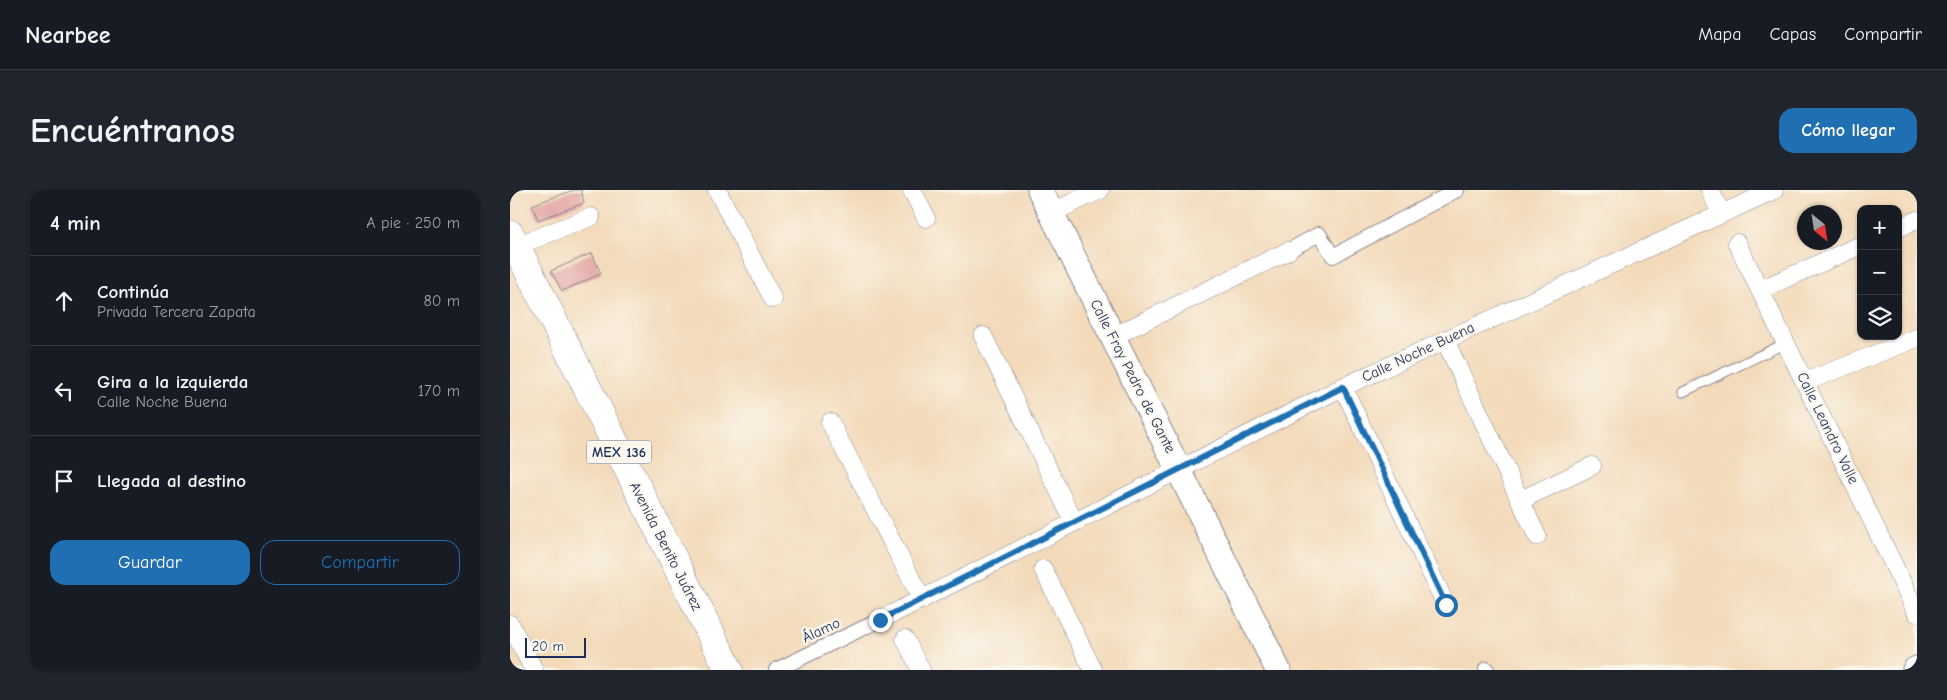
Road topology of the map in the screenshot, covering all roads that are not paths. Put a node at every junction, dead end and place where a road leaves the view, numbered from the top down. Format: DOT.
graph roads {
  1 [pos="717,190"];
  2 [pos="912,190"];
  3 [pos="1040,190"];
  4 [pos="1100,190"];
  5 [pos="1456,190"];
  6 [pos="1710,190"];
  7 [pos="1774,190"];
  8 [pos="1721,213"];
  9 [pos="1052,214"];
  10 [pos="591,217"];
  11 [pos="926,218"];
  12 [pos="1917,220"];
  13 [pos="1902,226"];
  14 [pos="513,240"];
  15 [pos="1737,243"];
  16 [pos="1857,247"];
  17 [pos="1288,251"];
  18 [pos="1760,290"];
  19 [pos="772,299"];
  20 [pos="983,336"];
  21 [pos="1112,336"];
  22 [pos="1917,338"];
  23 [pos="1445,340"];
  24 [pos="1786,343"];
  25 [pos="1806,382"];
  26 [pos="1343,387"];
  27 [pos="1683,392"];
  28 [pos="830,422"];
  29 [pos="1592,466"];
  30 [pos="1179,469"];
  31 [pos="1521,500"];
  32 [pos="1074,522"];
  33 [pos="1538,536"];
  34 [pos="1043,569"];
  35 [pos="922,600"];
  36 [pos="1446,605"];
  37 [pos="1917,613"];
  38 [pos="880,620"];
  39 [pos="510,624"];
  40 [pos="905,639"];
  41 [pos="534,670"];
  42 [pos="729,670"];
  43 [pos="776,670"];
  44 [pos="921,670"];
  45 [pos="1093,670"];
  46 [pos="1278,670"];
  1 -- 19 [label="street"];
  2 -- 11 [label="street"];
  3 -- 9 [label="main road, Calle Fray Pedro de Gante"];
  4 -- 9 [label="street"];
  5 -- 17 [label="street"];
  6 -- 8 [label="street"];
  7 -- 8 [label="street, Calle Noche Buena"];
  8 -- 23 [label="street, Calle Noche Buena"];
  9 -- 21 [label="main road, Calle Fray Pedro de Gante"];
  10 -- 14 [label="street"];
  12 -- 13 [label="street"];
  14 -- 42 [label="main road, Avenida Benito Juárez / MEX 136"];
  15 -- 18 [label="street, Calle Leandro Valle"];
  16 -- 18 [label="street"];
  17 -- 21 [label="street"];
  18 -- 24 [label="street, Calle Leandro Valle"];
  20 -- 32 [label="street"];
  21 -- 30 [label="main road, Calle Fray Pedro de Gante"];
  22 -- 25 [label="street"];
  23 -- 26 [label="street, Calle Noche Buena"];
  23 -- 31 [label="street"];
  24 -- 25 [label="street, Calle Leandro Valle"];
  24 -- 27 [label="lane"];
  25 -- 37 [label="street, Calle Leandro Valle"];
  26 -- 30 [label="street, Calle Noche Buena"];
  26 -- 36 [label="street"];
  28 -- 35 [label="street"];
  29 -- 31 [label="street"];
  30 -- 32 [label="street, Calle Noche Buena"];
  30 -- 46 [label="main road, Calle Fray Pedro de Gante"];
  31 -- 33 [label="street"];
  32 -- 35 [label="street, Calle Noche Buena"];
  34 -- 45 [label="street"];
  35 -- 38 [label="street, Calle Noche Buena"];
  38 -- 43 [label="street, Álamo"];
  39 -- 41 [label="street"];
  40 -- 44 [label="street"];
}
